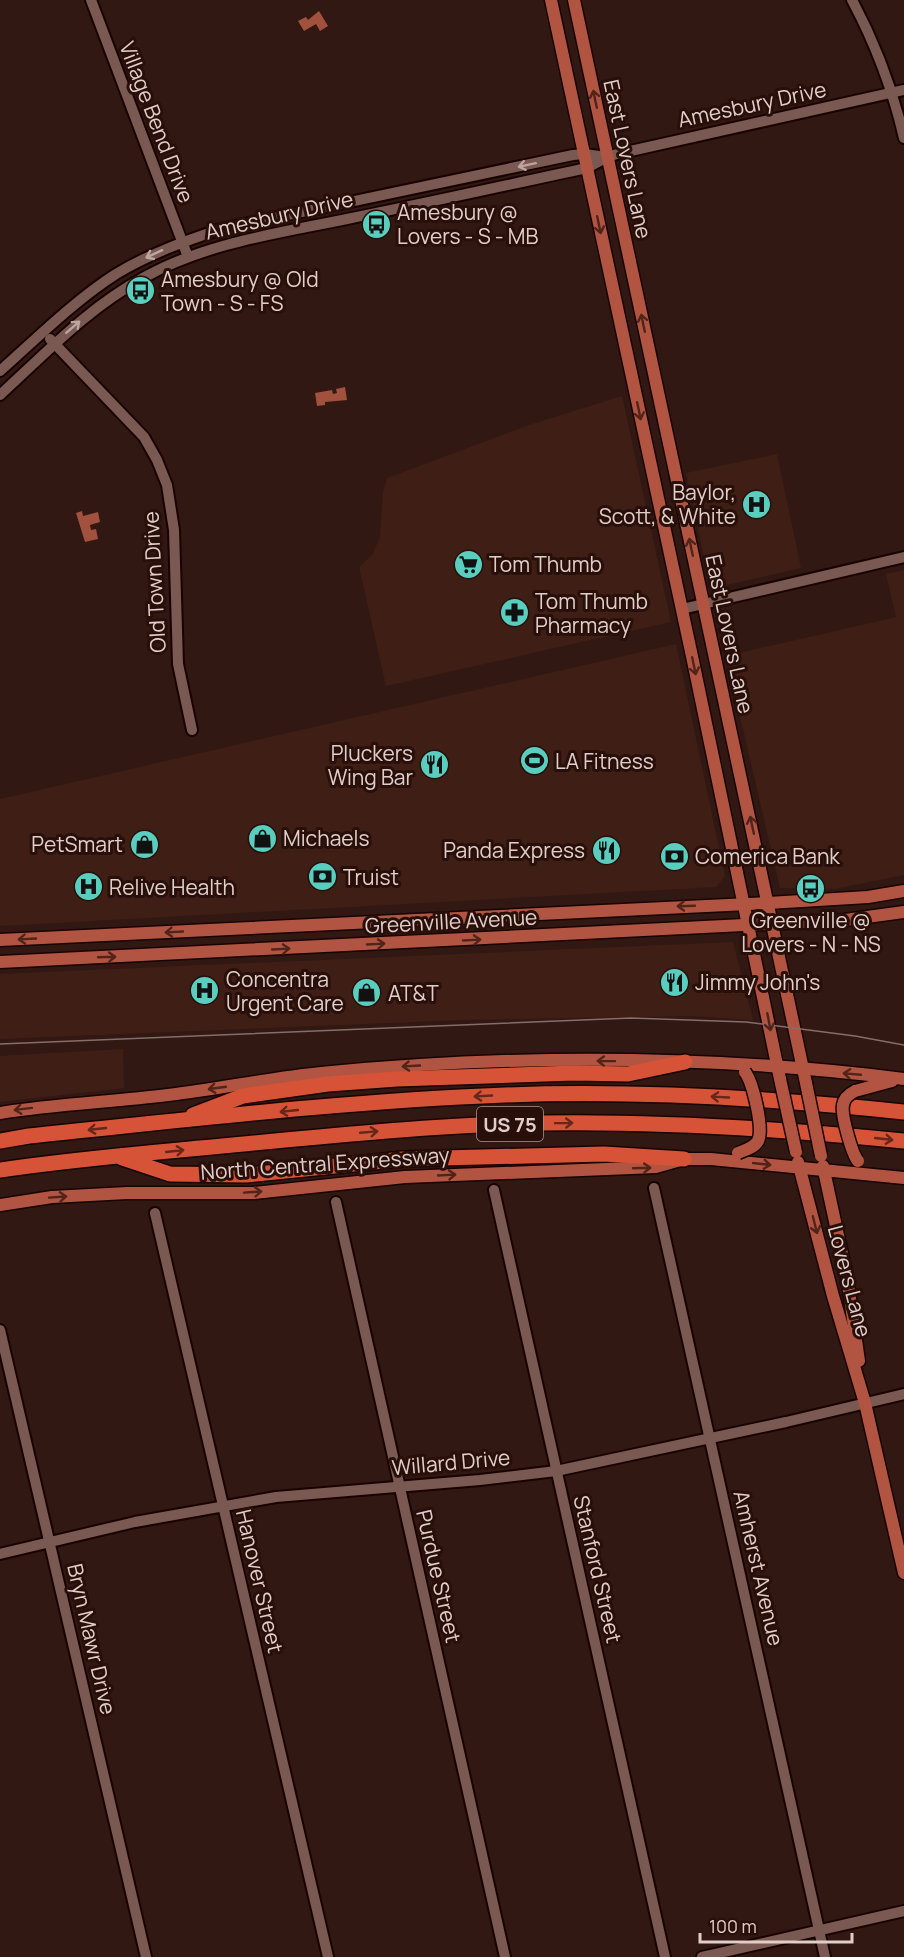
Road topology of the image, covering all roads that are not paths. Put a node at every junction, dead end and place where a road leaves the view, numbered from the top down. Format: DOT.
graph roads {
  1 [pos="91,0"];
  2 [pos="551,0"];
  3 [pos="574,0"];
  4 [pos="852,0"];
  5 [pos="904,90"];
  6 [pos="891,93"];
  7 [pos="904,138"];
  8 [pos="584,154"];
  9 [pos="608,157"];
  10 [pos="587,168"];
  11 [pos="381,195"];
  12 [pos="385,211"];
  13 [pos="182,242"];
  14 [pos="188,257"];
  15 [pos="43,332"];
  16 [pos="54,343"];
  17 [pos="0,371"];
  18 [pos="656,380"];
  19 [pos="634,386"];
  20 [pos="0,395"];
  21 [pos="904,558"];
  22 [pos="703,604"];
  23 [pos="682,609"];
  24 [pos="192,730"];
  25 [pos="904,891"];
  26 [pos="768,903"];
  27 [pos="745,904"];
  28 [pos="904,912"];
  29 [pos="773,922"];
  30 [pos="748,924"];
  31 [pos="222,930"];
  32 [pos="54,938"];
  33 [pos="0,940"];
  34 [pos="223,951"];
  35 [pos="56,959"];
  36 [pos="0,962"];
  37 [pos="685,1062"];
  38 [pos="726,1064"];
  39 [pos="777,1066"];
  40 [pos="802,1069"];
  41 [pos="903,1078"];
  42 [pos="904,1112"];
  43 [pos="0,1113"];
  44 [pos="176,1122"];
  45 [pos="0,1141"];
  46 [pos="904,1142"];
  47 [pos="117,1156"];
  48 [pos="684,1158"];
  49 [pos="723,1160"];
  50 [pos="800,1169"];
  51 [pos="0,1170"];
  52 [pos="824,1171"];
  53 [pos="878,1176"];
  54 [pos="904,1178"];
  55 [pos="654,1188"];
  56 [pos="494,1190"];
  57 [pos="336,1202"];
  58 [pos="0,1205"];
  59 [pos="155,1213"];
  60 [pos="0,1330"];
  61 [pos="904,1394"];
  62 [pos="865,1403"];
  63 [pos="710,1438"];
  64 [pos="556,1471"];
  65 [pos="399,1487"];
  66 [pos="222,1506"];
  67 [pos="50,1542"];
  68 [pos="0,1554"];
  69 [pos="904,1573"];
  70 [pos="904,1911"];
  71 [pos="819,1931"];
  72 [pos="146,1957"];
  73 [pos="328,1957"];
  74 [pos="505,1957"];
  75 [pos="665,1957"];
  76 [pos="702,1957"];
  77 [pos="825,1957"];
  1 -- 13 [label="street, Village Bend Drive"];
  2 -- 8 [label="main road, East Lovers Lane"];
  9 -- 3 [label="main road, East Lovers Lane, one-way"];
  4 -- 6 [label="street"];
  5 -- 6 [label="street, Amesbury Drive"];
  6 -- 7 [label="street"];
  6 -- 9 [label="street, Amesbury Drive"];
  8 -- 9 [label="street, Amesbury Drive"];
  8 -- 10 [label="main road, East Lovers Lane"];
  8 -- 11 [label="street, Amesbury Drive, one-way"];
  9 -- 10 [label="street, Amesbury Drive"];
  18 -- 9 [label="main road, East Lovers Lane, one-way"];
  10 -- 12 [label="street, Amesbury Drive"];
  10 -- 19 [label="main road, East Lovers Lane, one-way"];
  11 -- 12 [label="street"];
  11 -- 13 [label="street, Amesbury Drive"];
  12 -- 14 [label="street, Amesbury Drive"];
  13 -- 14 [label="street, Village Bend Drive"];
  13 -- 15 [label="street, Amesbury Drive, one-way"];
  16 -- 14 [label="street, Amesbury Drive, one-way"];
  15 -- 16 [label="street, Old Town Drive"];
  15 -- 17 [label="street, Amesbury Drive"];
  16 -- 20 [label="street, Amesbury Drive"];
  16 -- 24 [label="street, Old Town Drive"];
  18 -- 19 [label="main road"];
  22 -- 18 [label="main road, East Lovers Lane, one-way"];
  19 -- 23 [label="main road, East Lovers Lane, one-way"];
  21 -- 22 [label="street"];
  22 -- 23 [label="street"];
  26 -- 22 [label="main road, East Lovers Lane, one-way"];
  23 -- 27 [label="main road, East Lovers Lane, one-way"];
  25 -- 26 [label="main road, Greenville Avenue"];
  26 -- 27 [label="main road, Greenville Avenue"];
  26 -- 29 [label="main road, East Lovers Lane"];
  27 -- 30 [label="main road, East Lovers Lane"];
  27 -- 31 [label="main road, Greenville Avenue, one-way"];
  28 -- 29 [label="main road, Greenville Avenue"];
  29 -- 30 [label="main road, Greenville Avenue"];
  29 -- 40 [label="main road, East Lovers Lane"];
  34 -- 30 [label="main road, Greenville Avenue, one-way"];
  30 -- 39 [label="main road, East Lovers Lane, one-way"];
  31 -- 32 [label="main road, Greenville Avenue, one-way"];
  31 -- 34 [label="main road"];
  32 -- 33 [label="main road, Greenville Avenue, one-way"];
  32 -- 35 [label="main road"];
  35 -- 34 [label="main road, Greenville Avenue, one-way"];
  35 -- 36 [label="main road, Greenville Avenue"];
  37 -- 38 [label="main road"];
  37 -- 43 [label="main road, one-way"];
  37 -- 44 [label="highway"];
  38 -- 39 [label="main road"];
  38 -- 49 [label="main road, bridge"];
  39 -- 40 [label="main road"];
  39 -- 50 [label="main road, East Lovers Lane, bridge"];
  41 -- 40 [label="main road, one-way"];
  40 -- 52 [label="main road, East Lovers Lane, bridge"];
  41 -- 53 [label="main road, bridge"];
  42 -- 44 [label="highway, US 75, one-way"];
  44 -- 45 [label="highway, US 75, one-way"];
  47 -- 46 [label="highway, North Central Expressway / US 75, one-way"];
  47 -- 48 [label="highway"];
  47 -- 51 [label="highway, North Central Expressway / US 75"];
  48 -- 49 [label="main road, North Central Expressway"];
  58 -- 48 [label="main road, North Central Expressway, one-way"];
  49 -- 50 [label="main road, North Central Expressway, one-way"];
  50 -- 52 [label="main road, North Central Expressway"];
  50 -- 62 [label="main road, Lovers Lane, one-way"];
  52 -- 53 [label="main road, North Central Expressway"];
  52 -- 62 [label="main road, Lovers Lane"];
  53 -- 54 [label="main road, North Central Expressway"];
  55 -- 63 [label="street, Amherst Avenue"];
  56 -- 64 [label="street, Stanford Street"];
  57 -- 65 [label="street, Purdue Street"];
  59 -- 66 [label="street, Hanover Street"];
  60 -- 67 [label="street, Bryn Mawr Drive"];
  61 -- 62 [label="street, Willard Drive"];
  62 -- 63 [label="street, Willard Drive"];
  62 -- 69 [label="main road, Lovers Lane"];
  63 -- 64 [label="street, Willard Drive"];
  63 -- 71 [label="street, Amherst Avenue"];
  64 -- 65 [label="street, Willard Drive"];
  64 -- 75 [label="street, Stanford Street"];
  65 -- 66 [label="street, Willard Drive"];
  65 -- 74 [label="street, Purdue Street"];
  66 -- 67 [label="street, Willard Drive"];
  66 -- 73 [label="street, Hanover Street"];
  67 -- 68 [label="street, Willard Drive"];
  67 -- 72 [label="street, Bryn Mawr Drive"];
  70 -- 71 [label="street"];
  71 -- 76 [label="street"];
  71 -- 77 [label="street, Amherst Avenue"];
}
